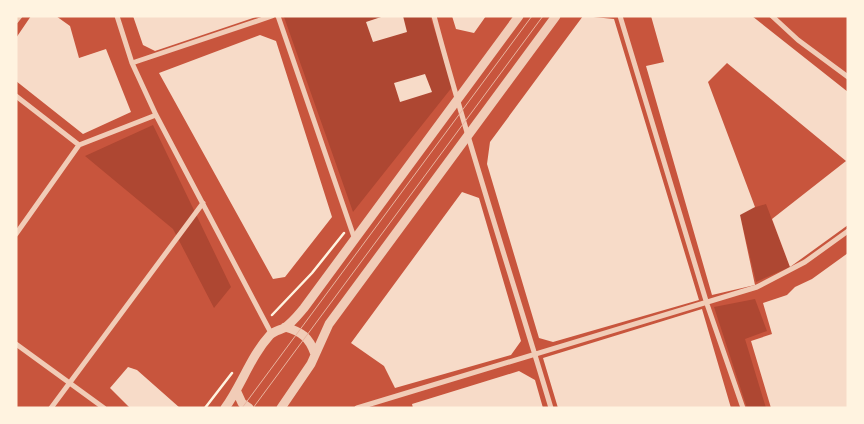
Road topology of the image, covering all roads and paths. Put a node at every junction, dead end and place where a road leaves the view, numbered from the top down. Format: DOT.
graph roads {
  1 [pos="20,16"];
  2 [pos="117,16"];
  3 [pos="272,16"];
  4 [pos="278,16"];
  5 [pos="434,16"];
  6 [pos="519,16"];
  7 [pos="556,16"];
  8 [pos="620,16"];
  9 [pos="772,16"];
  10 [pos="16,21"];
  11 [pos="132,63"];
  12 [pos="848,77"];
  13 [pos="16,96"];
  14 [pos="457,101"];
  15 [pos="156,115"];
  16 [pos="468,137"];
  17 [pos="79,145"];
  18 [pos="203,203"];
  19 [pos="848,231"];
  20 [pos="16,234"];
  21 [pos="355,240"];
  22 [pos="707,304"];
  23 [pos="285,327"];
  24 [pos="272,333"];
  25 [pos="16,344"];
  26 [pos="534,353"];
  27 [pos="315,354"];
  28 [pos="70,382"];
  29 [pos="237,392"];
  30 [pos="51,408"];
  31 [pos="104,408"];
  32 [pos="225,408"];
  33 [pos="249,408"];
  34 [pos="280,408"];
  35 [pos="357,408"];
  36 [pos="551,408"];
  37 [pos="743,408"];
  1 -- 10 [label="street"];
  2 -- 11 [label="street"];
  3 -- 11 [label="street"];
  4 -- 21 [label="street"];
  5 -- 14 [label="street"];
  6 -- 14 [label="street"];
  7 -- 16 [label="street"];
  8 -- 22 [label="street"];
  9 -- 12 [label="street"];
  11 -- 15 [label="street"];
  13 -- 17 [label="street"];
  14 -- 16 [label="street"];
  14 -- 21 [label="street"];
  15 -- 17 [label="street"];
  15 -- 18 [label="street"];
  16 -- 26 [label="street"];
  16 -- 27 [label="street"];
  17 -- 20 [label="street"];
  18 -- 24 [label="street"];
  18 -- 28 [label="street"];
  19 -- 22 [label="street"];
  21 -- 23 [label="street"];
  22 -- 26 [label="street"];
  22 -- 37 [label="street"];
  23 -- 24 [label="street"];
  23 -- 27 [label="street"];
  24 -- 29 [label="street"];
  25 -- 28 [label="street"];
  26 -- 35 [label="street"];
  26 -- 36 [label="street"];
  27 -- 34 [label="street"];
  28 -- 30 [label="street"];
  28 -- 31 [label="street"];
  29 -- 32 [label="street"];
  29 -- 33 [label="street"];
}
